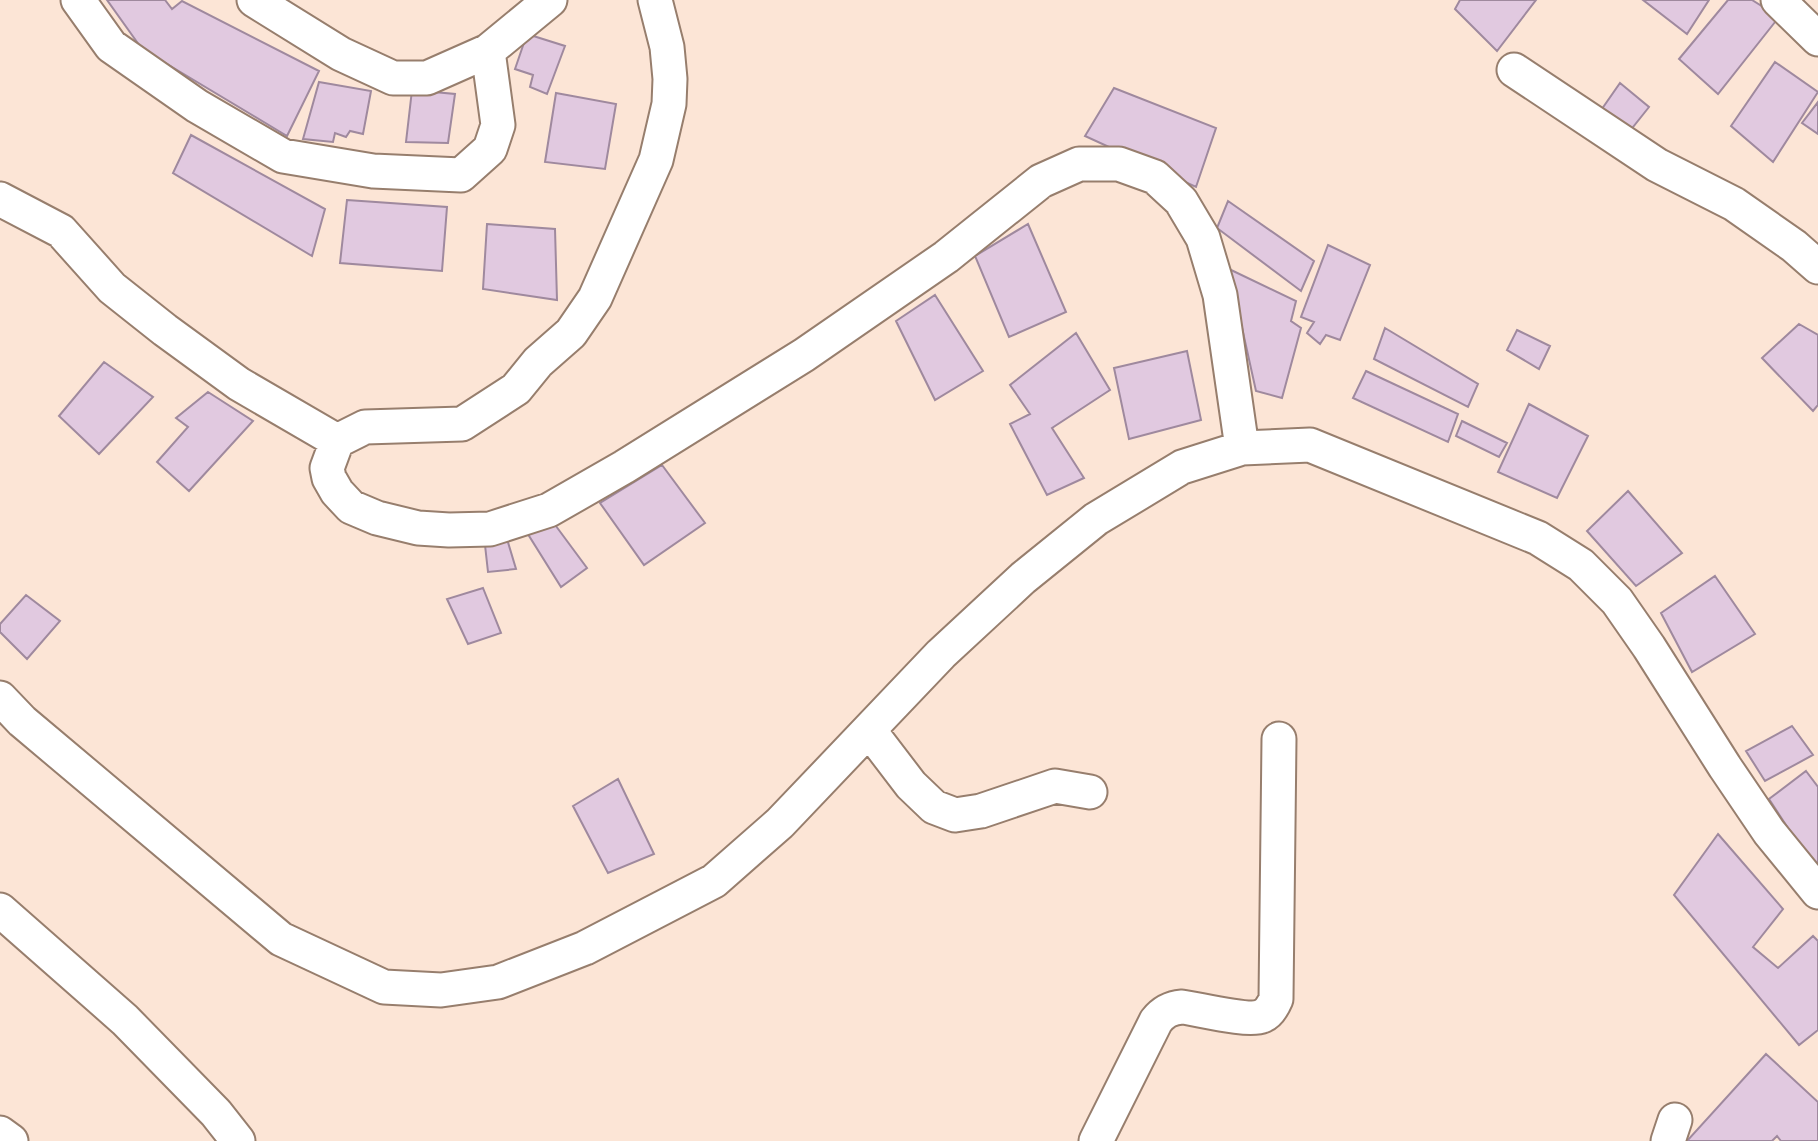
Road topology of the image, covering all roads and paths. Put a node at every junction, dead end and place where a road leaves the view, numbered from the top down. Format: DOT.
graph roads {
  1 [pos="78,0"];
  2 [pos="254,0"];
  3 [pos="550,0"];
  4 [pos="655,0"];
  5 [pos="1778,0"];
  6 [pos="1818,39"];
  7 [pos="488,51"];
  8 [pos="1514,70"];
  9 [pos="0,199"];
  10 [pos="1818,267"];
  11 [pos="337,441"];
  12 [pos="1242,448"];
  13 [pos="0,698"];
  14 [pos="869,730"];
  15 [pos="1279,739"];
  16 [pos="1090,792"];
  17 [pos="1818,892"];
  18 [pos="0,910"];
  19 [pos="0,1133"];
  20 [pos="11,1141"];
  21 [pos="238,1141"];
  22 [pos="1096,1141"];
  1 -- 7 [label="street"];
  2 -- 7 [label="street"];
  3 -- 7 [label="street"];
  4 -- 11 [label="street"];
  5 -- 6 [label="street"];
  8 -- 10 [label="street"];
  9 -- 11 [label="street"];
  11 -- 12 [label="street"];
  12 -- 14 [label="street"];
  12 -- 17 [label="street"];
  13 -- 14 [label="street"];
  14 -- 16 [label="street"];
  15 -- 22 [label="street"];
  18 -- 21 [label="street"];
  19 -- 20 [label="street"];
}
